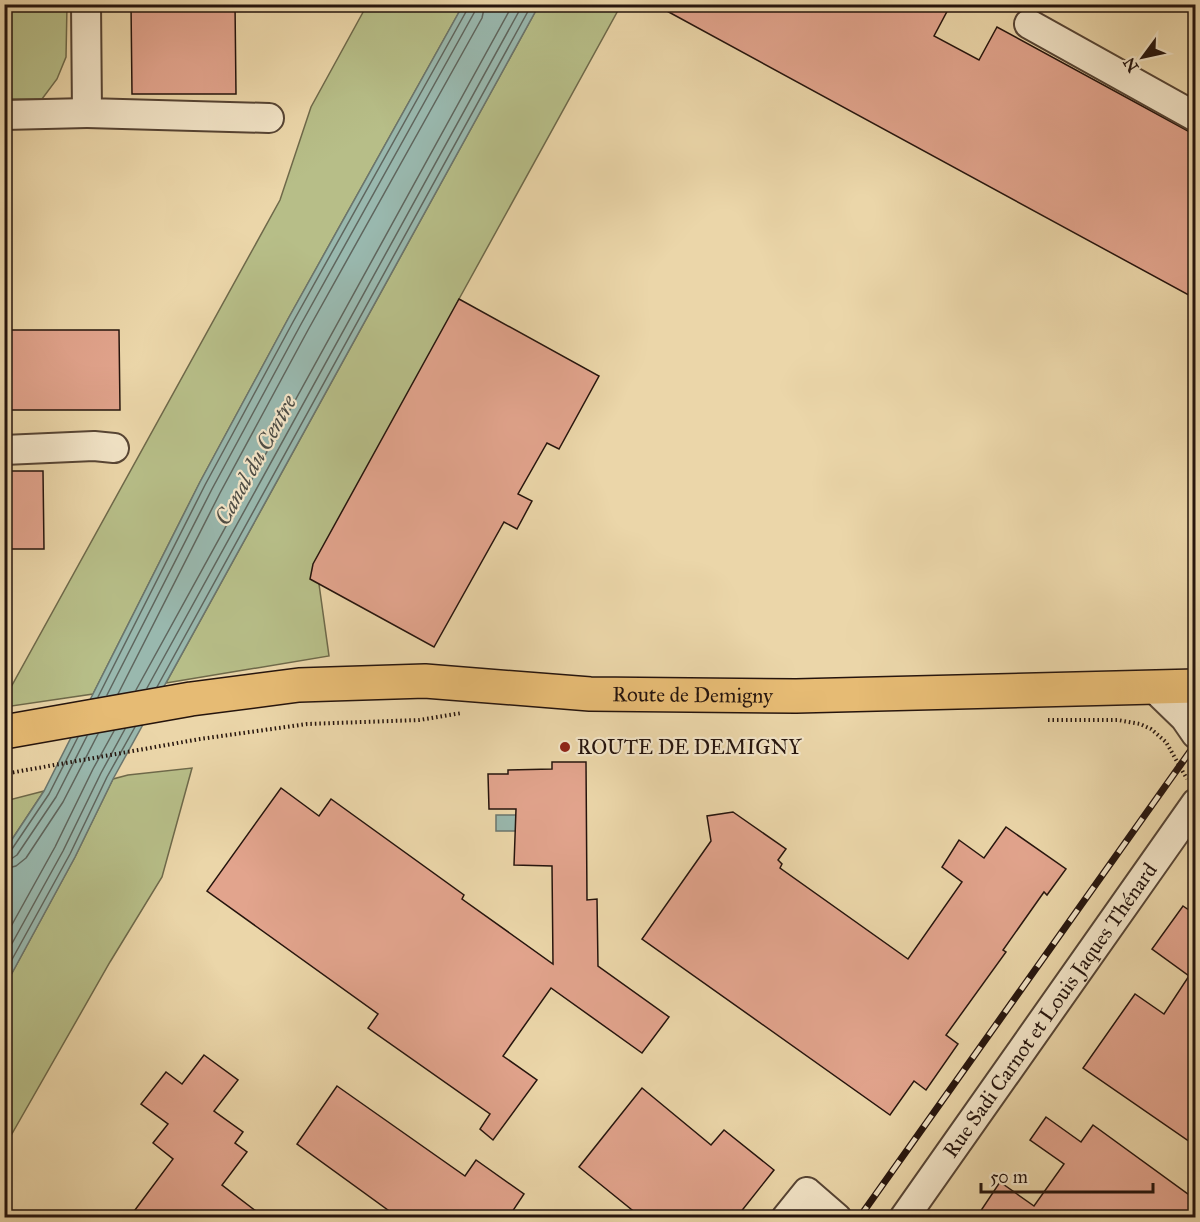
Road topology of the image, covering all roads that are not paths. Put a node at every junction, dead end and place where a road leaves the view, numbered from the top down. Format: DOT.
graph roads {
  1 [pos="86,4"];
  2 [pos="1029,24"];
  3 [pos="87,113"];
  4 [pos="4,115"];
  5 [pos="1196,117"];
  6 [pos="269,118"];
  7 [pos="114,448"];
  8 [pos="4,450"];
  9 [pos="1196,686"];
  10 [pos="1153,687"];
  11 [pos="15,730"];
  12 [pos="1196,734"];
  13 [pos="1196,803"];
  14 [pos="786,1218"];
  15 [pos="837,1218"];
  16 [pos="904,1218"];
  1 -- 3 [label="street"];
  2 -- 5 [label="street"];
  3 -- 4 [label="street"];
  3 -- 6 [label="street"];
  7 -- 8 [label="street"];
  9 -- 10 [label="main road, Route de Demigny"];
  10 -- 11 [label="main road, Route de Demigny"];
  10 -- 12 [label="street"];
  13 -- 16 [label="street, Rue Sadi Carnot et Louis Jaques Thénard"];
  14 -- 15 [label="street"];
}
